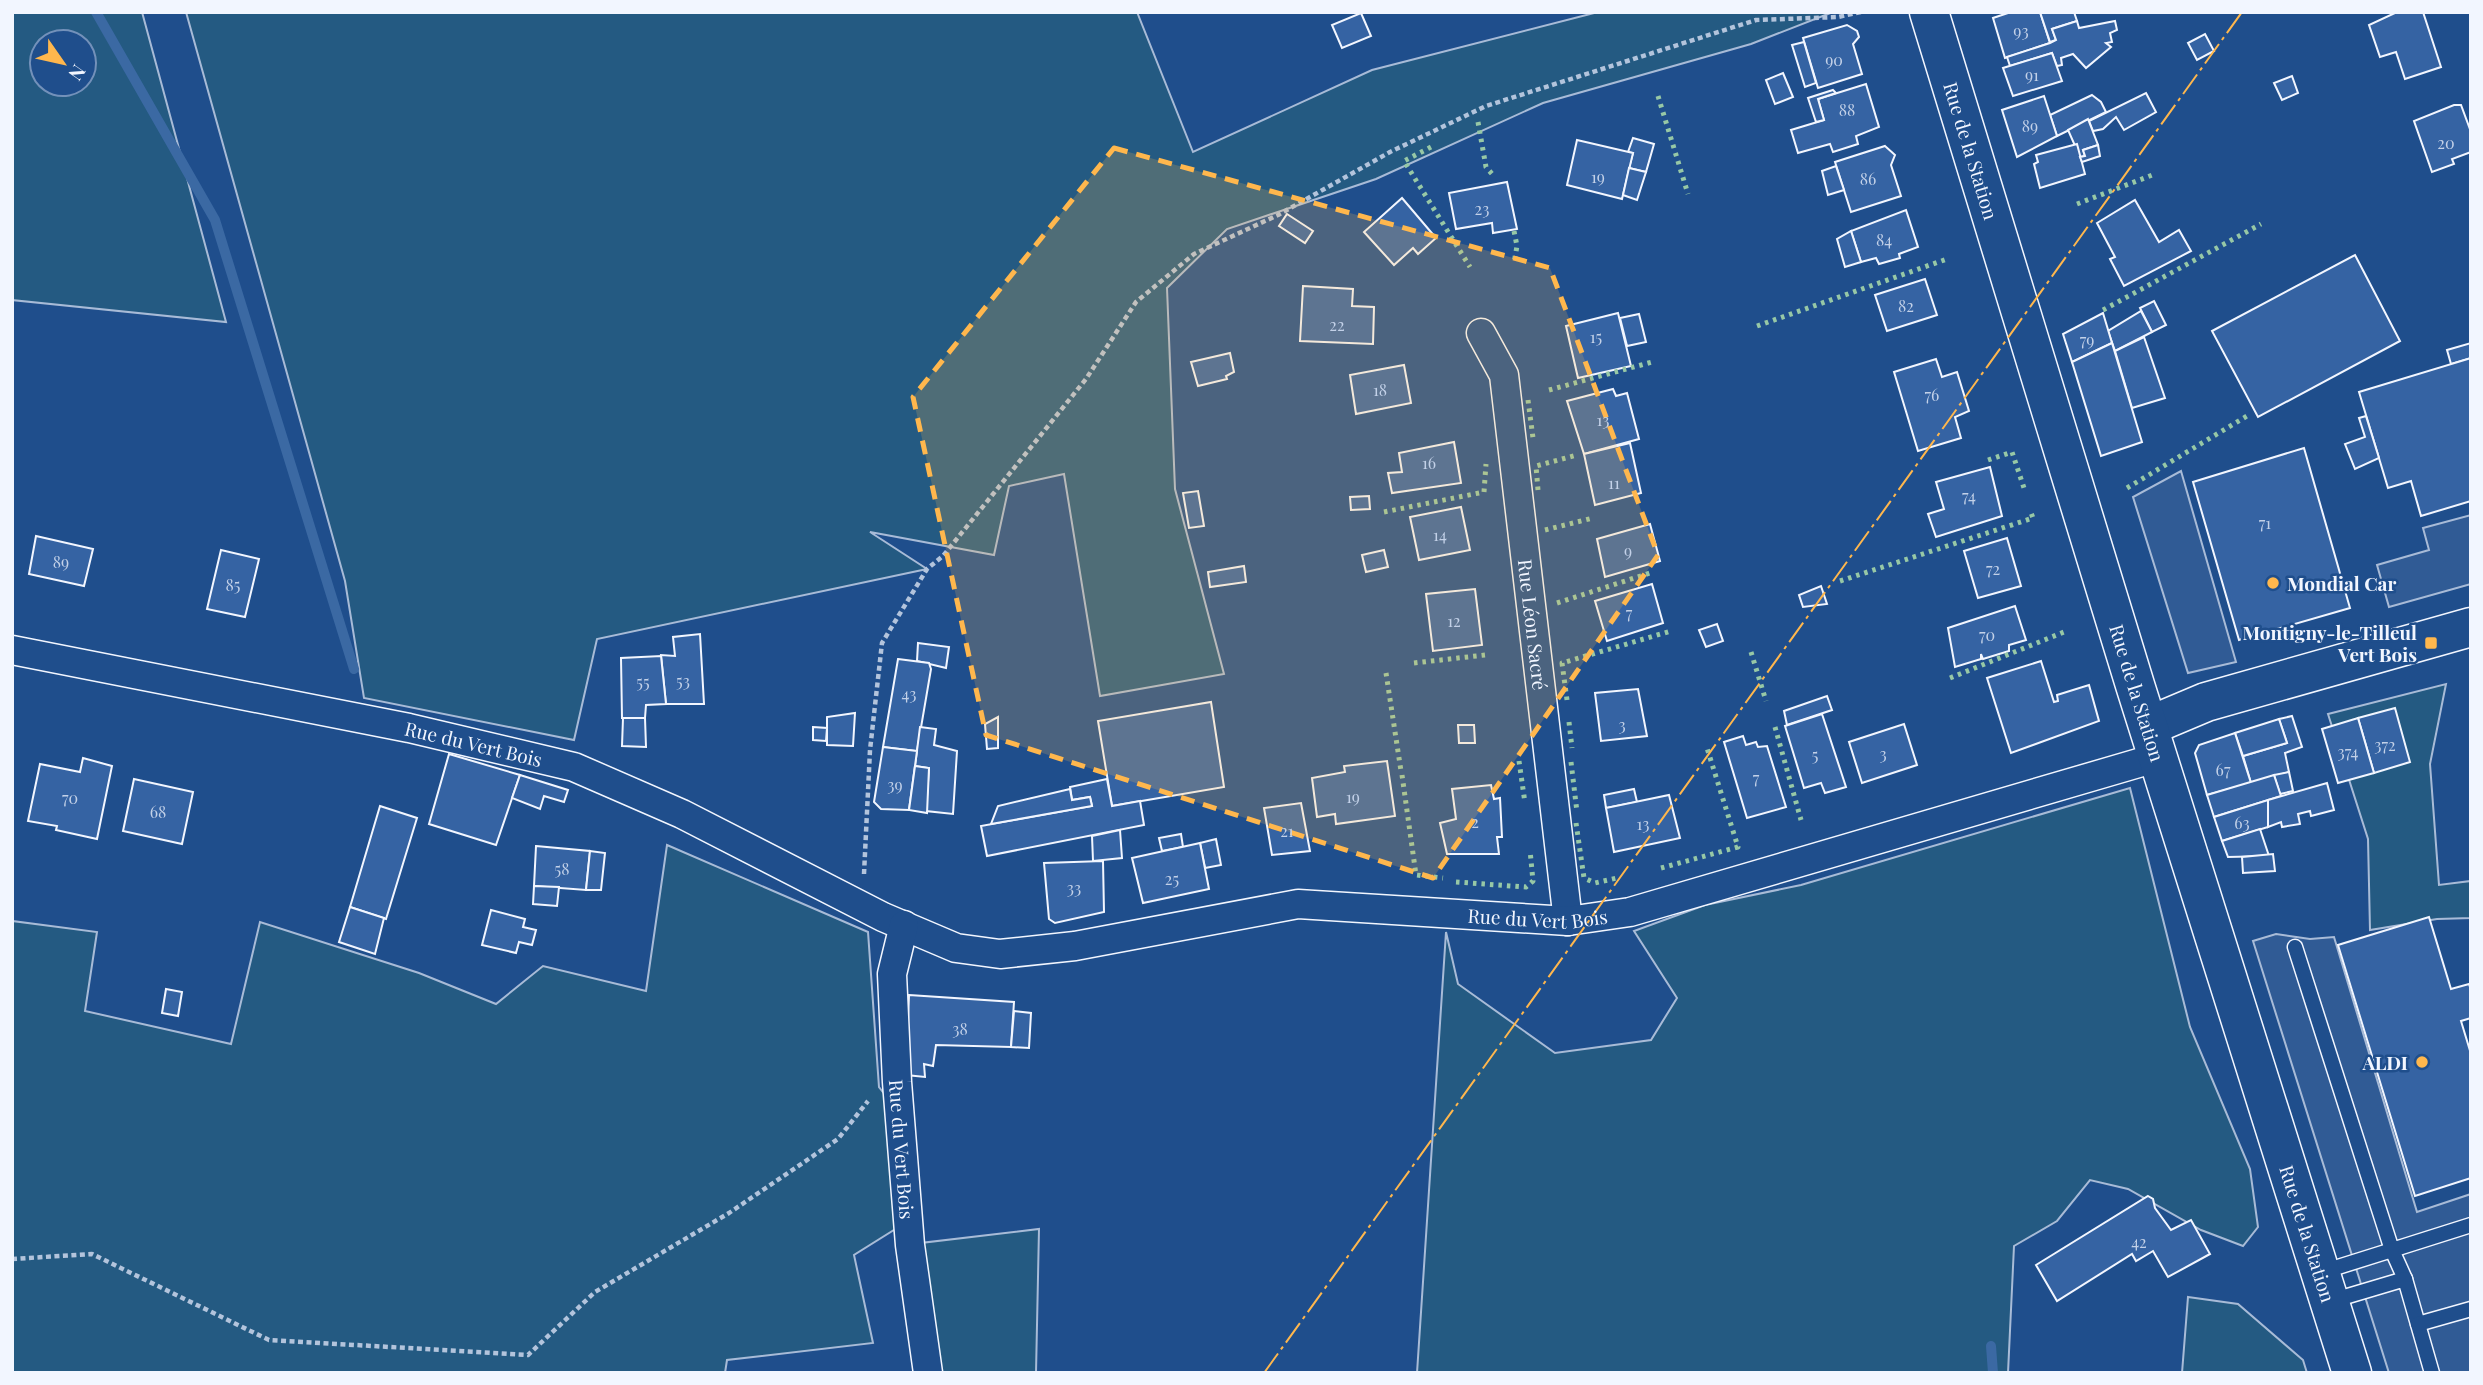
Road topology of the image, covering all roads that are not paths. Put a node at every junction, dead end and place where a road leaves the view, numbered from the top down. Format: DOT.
graph roads {
  1 [pos="1929,12"];
  2 [pos="1481,333"];
  3 [pos="2471,627"];
  4 [pos="12,650"];
  5 [pos="2154,742"];
  6 [pos="1568,920"];
  7 [pos="904,925"];
  8 [pos="2295,947"];
  9 [pos="2471,1225"];
  10 [pos="2392,1250"];
  11 [pos="2405,1279"];
  12 [pos="2325,1287"];
  13 [pos="2471,1308"];
  14 [pos="2418,1324"];
  15 [pos="928,1373"];
  16 [pos="2352,1373"];
  17 [pos="2432,1373"];
  1 -- 5 [label="main road, Rue de la Station"];
  2 -- 6 [label="street, Rue Léon Sacré"];
  3 -- 5 [label="main road"];
  4 -- 7 [label="street, Rue du Vert Bois"];
  5 -- 6 [label="street, Rue du Vert Bois"];
  5 -- 12 [label="main road, Rue de la Station"];
  6 -- 7 [label="street, Rue du Vert Bois"];
  7 -- 15 [label="street, Rue du Vert Bois"];
  8 -- 10 [label="lane"];
  9 -- 10 [label="lane"];
  10 -- 11 [label="lane"];
  10 -- 12 [label="lane"];
  11 -- 12 [label="lane"];
  11 -- 14 [label="lane"];
  12 -- 16 [label="main road, Rue de la Station"];
  13 -- 14 [label="lane"];
  14 -- 17 [label="lane"];
}
